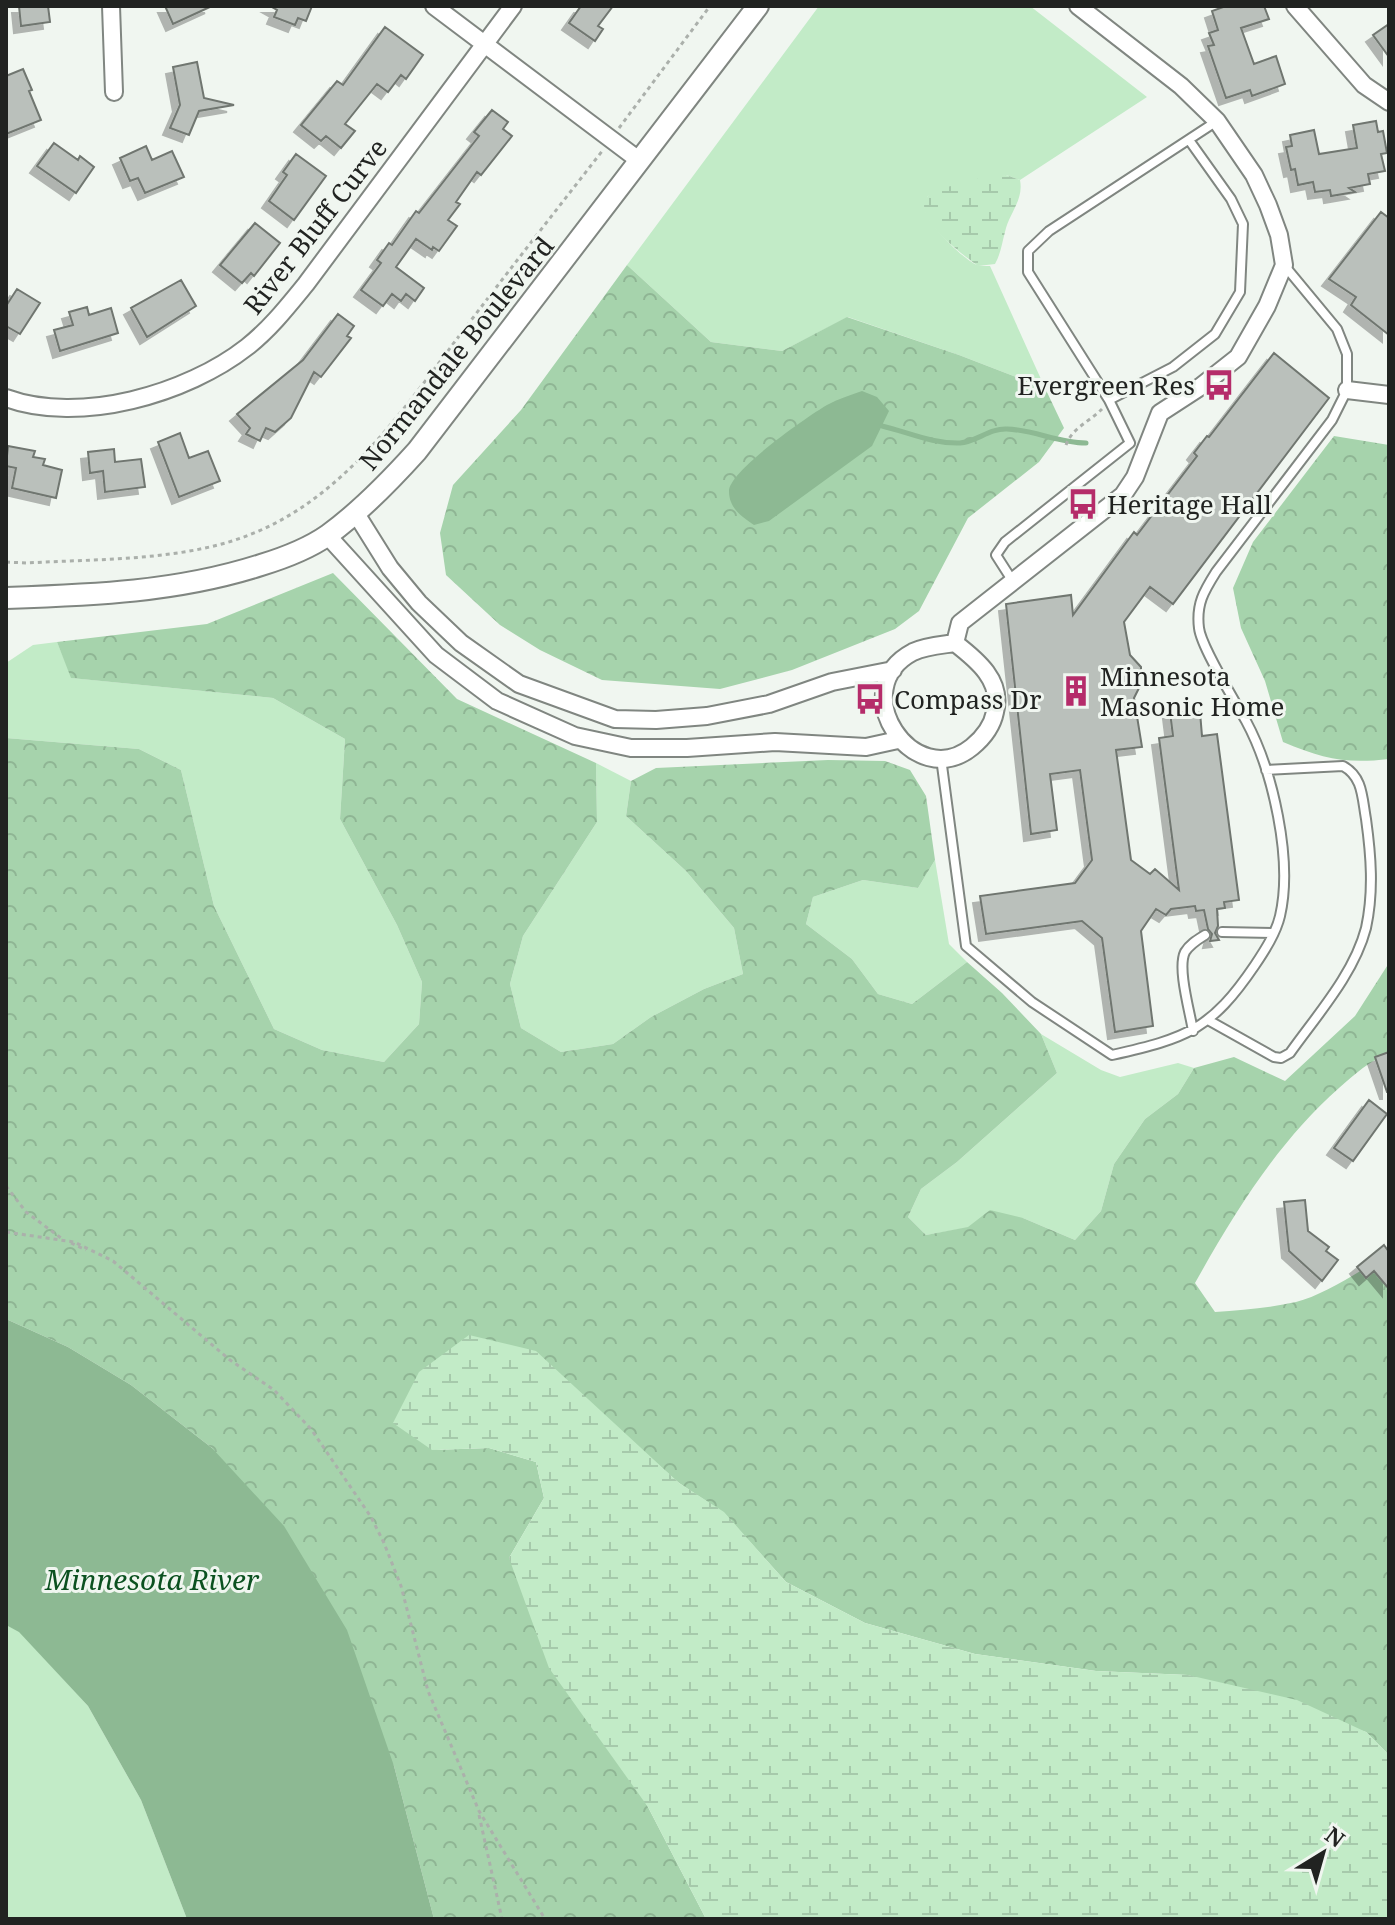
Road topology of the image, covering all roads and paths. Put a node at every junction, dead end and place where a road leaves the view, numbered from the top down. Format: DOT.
graph roads {
  1 [pos="111,6"];
  2 [pos="434,6"];
  3 [pos="513,6"];
  4 [pos="710,6"];
  5 [pos="758,6"];
  6 [pos="1078,6"];
  7 [pos="1295,6"];
  8 [pos="485,44"];
  9 [pos="114,92"];
  10 [pos="1389,102"];
  11 [pos="1217,121"];
  12 [pos="611,139"];
  13 [pos="1189,140"];
  14 [pos="640,161"];
  15 [pos="1284,265"];
  16 [pos="1347,390"];
  17 [pos="1389,395"];
  18 [pos="6,398"];
  19 [pos="1109,400"];
  20 [pos="1130,443"];
  21 [pos="1066,445"];
  22 [pos="1144,453"];
  23 [pos="355,512"];
  24 [pos="327,535"];
  25 [pos="6,562"];
  26 [pos="1012,580"];
  27 [pos="6,598"];
  28 [pos="955,643"];
  29 [pos="893,670"];
  30 [pos="898,740"];
  31 [pos="941,757"];
  32 [pos="1266,770"];
  33 [pos="1222,932"];
  34 [pos="1273,933"];
  35 [pos="1205,935"];
  36 [pos="1208,1020"];
  37 [pos="1193,1031"];
  38 [pos="6,1186"];
  39 [pos="6,1232"];
  40 [pos="63,1239"];
  41 [pos="479,1811"];
  42 [pos="502,1919"];
  43 [pos="545,1919"];
  1 -- 9 [label="street"];
  2 -- 8 [label="street"];
  3 -- 8 [label="street, River Bluff Curve"];
  4 -- 12 [label="path"];
  5 -- 14 [label="street, Normandale Boulevard"];
  6 -- 11 [label="street"];
  7 -- 10 [label="street"];
  8 -- 12 [label="street"];
  8 -- 18 [label="street, River Bluff Curve"];
  11 -- 13 [label="lane"];
  11 -- 15 [label="street"];
  12 -- 14 [label="street"];
  12 -- 25 [label="path"];
  13 -- 19 [label="lane"];
  13 -- 19 [label="lane"];
  14 -- 23 [label="street, Normandale Boulevard"];
  15 -- 16 [label="lane"];
  15 -- 22 [label="street"];
  16 -- 17 [label="street"];
  16 -- 32 [label="lane"];
  19 -- 20 [label="lane"];
  19 -- 21 [label="path"];
  20 -- 22 [label="lane"];
  20 -- 26 [label="lane"];
  22 -- 26 [label="street"];
  23 -- 24 [label="street, Normandale Boulevard"];
  23 -- 29 [label="street"];
  24 -- 27 [label="street, Normandale Boulevard"];
  24 -- 30 [label="street"];
  26 -- 28 [label="street"];
  28 -- 29 [label="street"];
  28 -- 31 [label="street"];
  29 -- 30 [label="street"];
  30 -- 31 [label="street"];
  31 -- 37 [label="lane"];
  32 -- 34 [label="lane"];
  32 -- 36 [label="lane"];
  33 -- 34 [label="lane"];
  34 -- 36 [label="lane"];
  35 -- 37 [label="lane"];
  36 -- 37 [label="lane"];
  38 -- 40 [label="path"];
  39 -- 40 [label="path"];
  40 -- 41 [label="path"];
  41 -- 42 [label="path"];
  41 -- 43 [label="path"];
}
